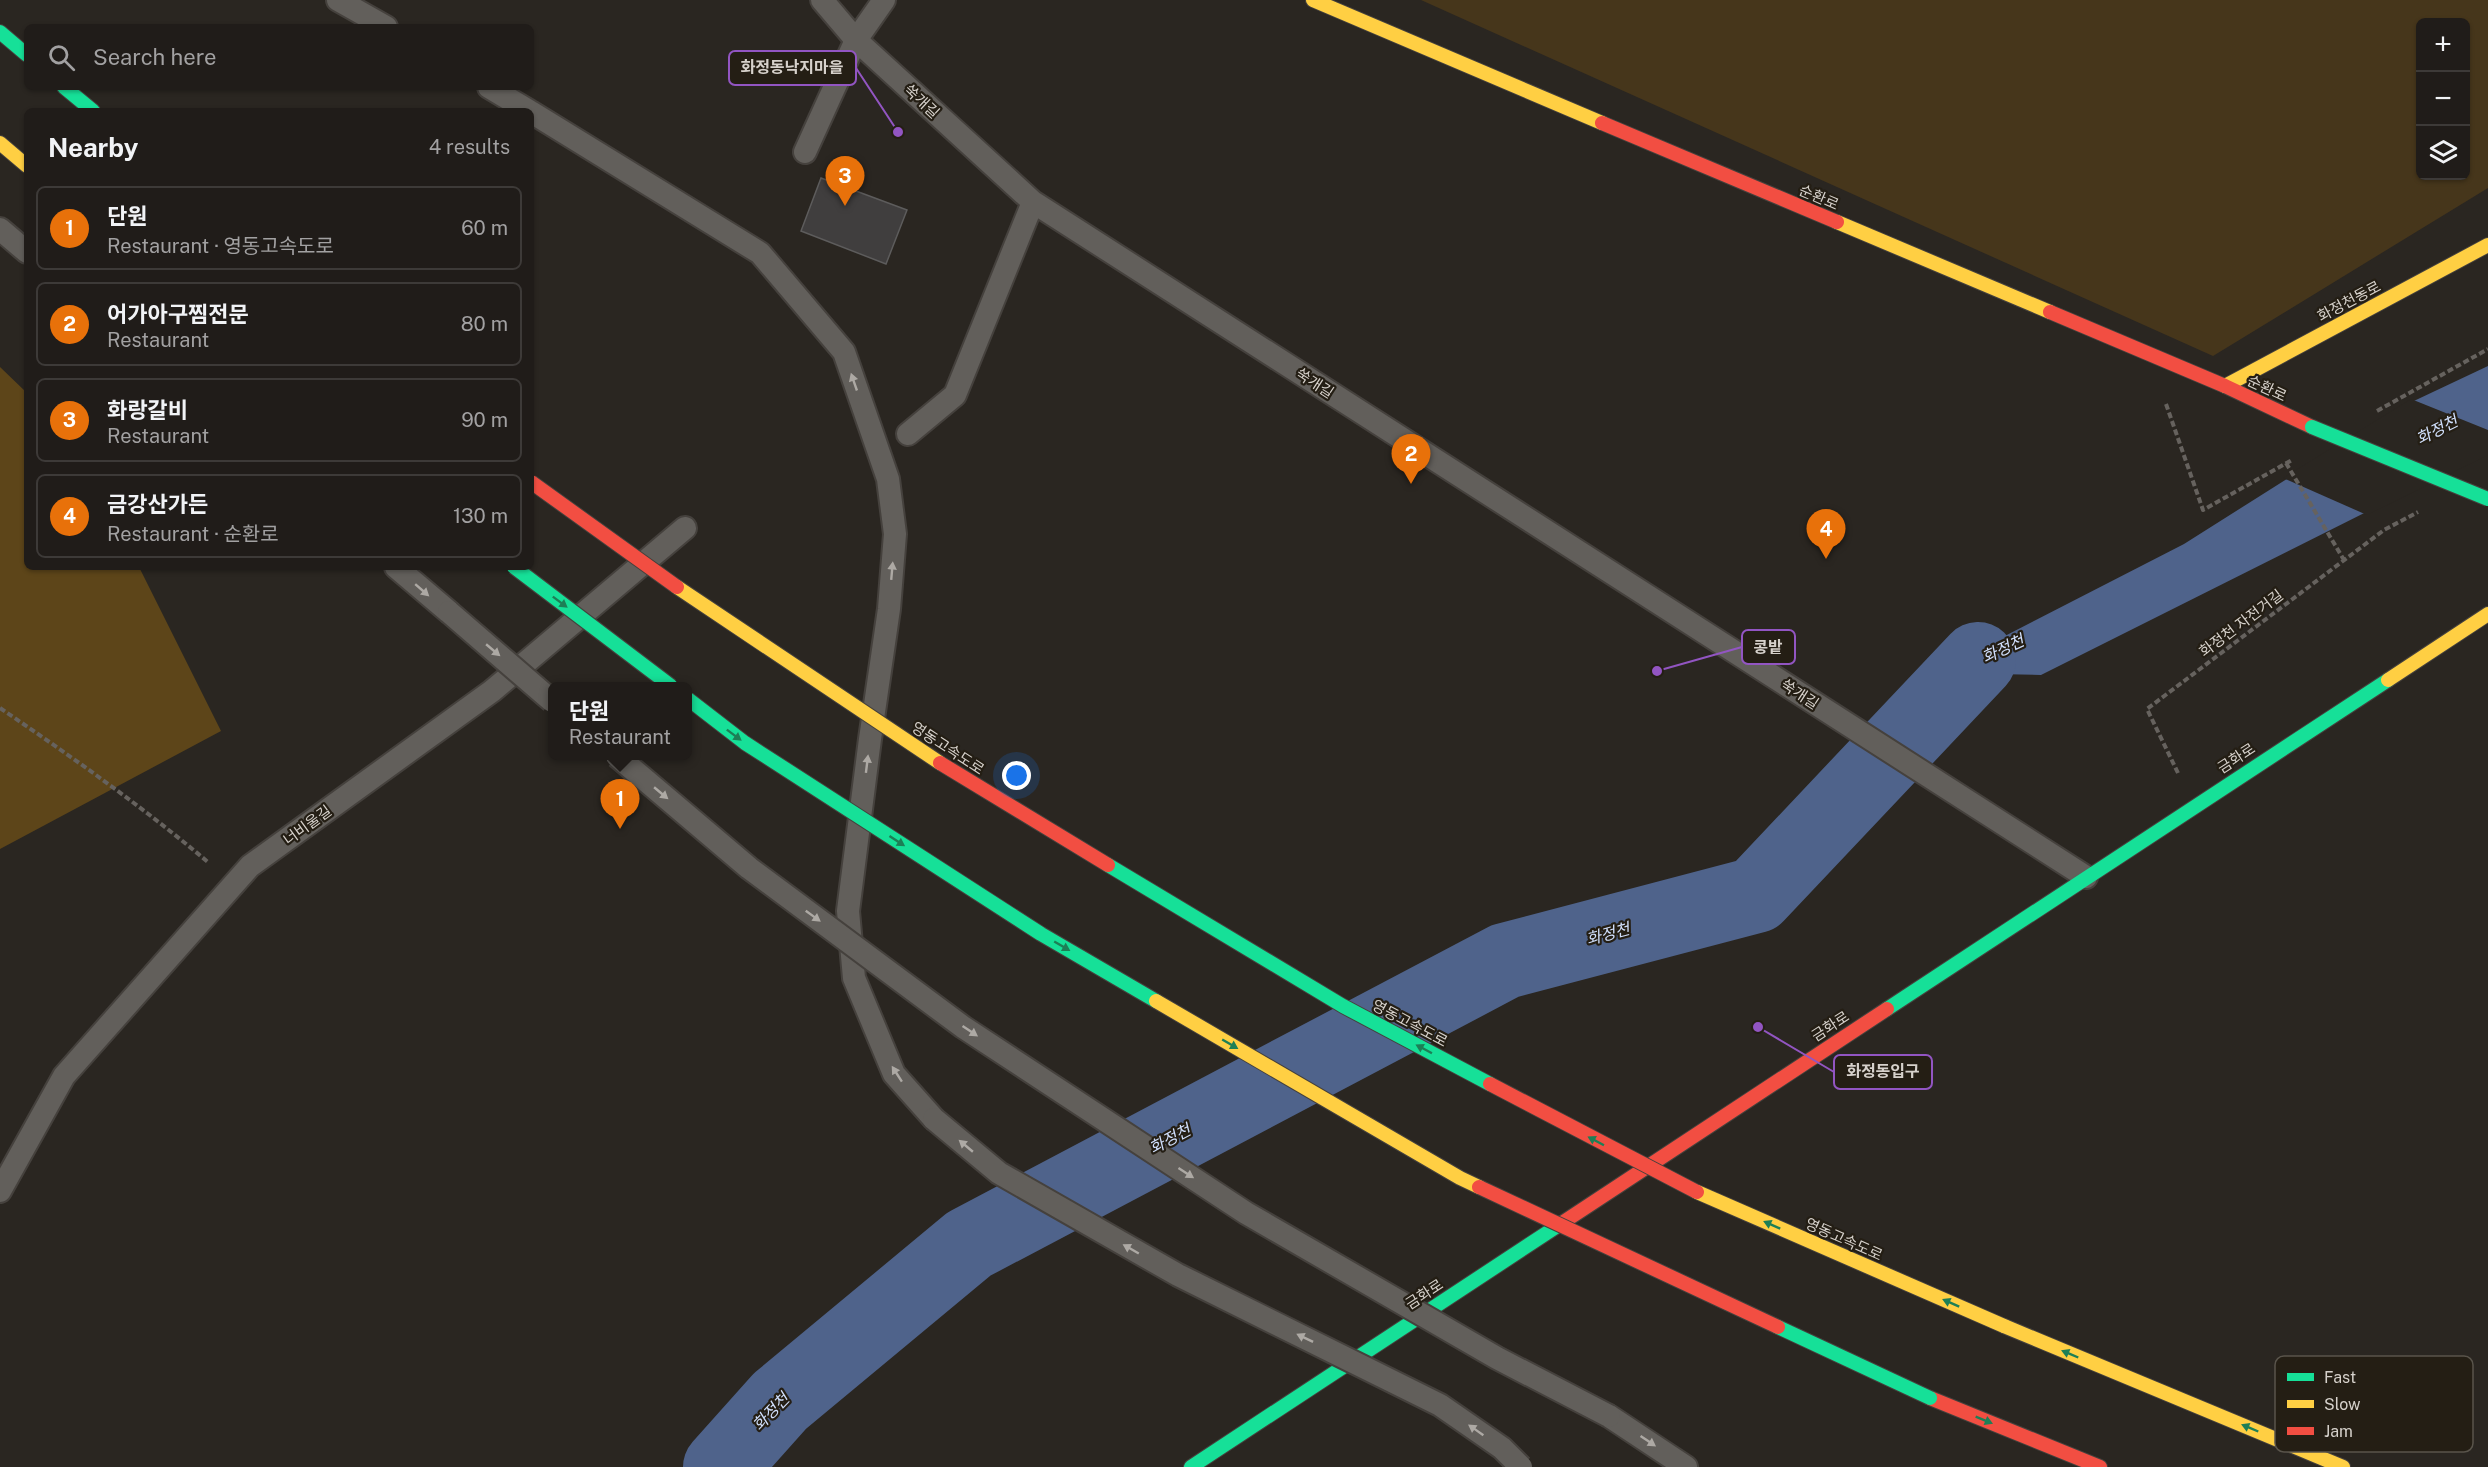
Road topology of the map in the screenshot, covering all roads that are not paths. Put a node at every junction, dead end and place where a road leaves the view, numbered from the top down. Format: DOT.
graph roads {
  1 [pos="338,0"];
  2 [pos="822,0"];
  3 [pos="884,0"];
  4 [pos="1313,0"];
  5 [pos="381,24"];
  6 [pos="0,32"];
  7 [pos="856,40"];
  8 [pos="24,52"];
  9 [pos="68,90"];
  10 [pos="494,90"];
  11 [pos="89,108"];
  12 [pos="523,108"];
  13 [pos="534,114"];
  14 [pos="0,143"];
  15 [pos="805,152"];
  16 [pos="24,163"];
  17 [pos="1033,202"];
  18 [pos="0,229"];
  19 [pos="2488,245"];
  20 [pos="24,249"];
  21 [pos="2225,386"];
  22 [pos="908,434"];
  23 [pos="534,484"];
  24 [pos="2488,499"];
  25 [pos="685,528"];
  26 [pos="400,570"];
  27 [pos="518,570"];
  28 [pos="2488,614"];
  29 [pos="664,682"];
  30 [pos="548,698"];
  31 [pos="692,703"];
  32 [pos="622,760"];
  33 [pos="2086,877"];
  34 [pos="0,1191"];
  35 [pos="2275,1439"];
  36 [pos="2307,1452"];
  37 [pos="1191,1467"];
  38 [pos="1521,1467"];
  39 [pos="1686,1467"];
  40 [pos="2100,1467"];
  41 [pos="2343,1467"];
  1 -- 5 [label="lane"];
  2 -- 7 [label="lane, 쑥개길"];
  3 -- 7 [label="lane"];
  4 -- 21 [label="main road, 순환로"];
  6 -- 8 [label="main road"];
  7 -- 15 [label="lane"];
  7 -- 17 [label="lane, 쑥개길"];
  9 -- 11 [label="main road"];
  10 -- 12 [label="lane"];
  38 -- 13 [label="lane, one-way, bridge"];
  14 -- 16 [label="main road"];
  17 -- 22 [label="lane"];
  17 -- 33 [label="lane, 쑥개길"];
  18 -- 20 [label="lane"];
  19 -- 21 [label="main road, 화정천동로"];
  21 -- 24 [label="main road, 순환로, bridge"];
  35 -- 23 [label="main road, 영동고속도로, one-way, bridge"];
  25 -- 34 [label="lane, 너비울길"];
  26 -- 30 [label="lane, one-way, bridge"];
  27 -- 29 [label="main road, one-way, bridge"];
  28 -- 33 [label="main road, 금화로"];
  31 -- 40 [label="main road, one-way, bridge"];
  32 -- 39 [label="lane, one-way, bridge"];
  33 -- 37 [label="main road, 금화로"];
  41 -- 36 [label="main road, 영동고속도로, one-way, bridge"];
}
